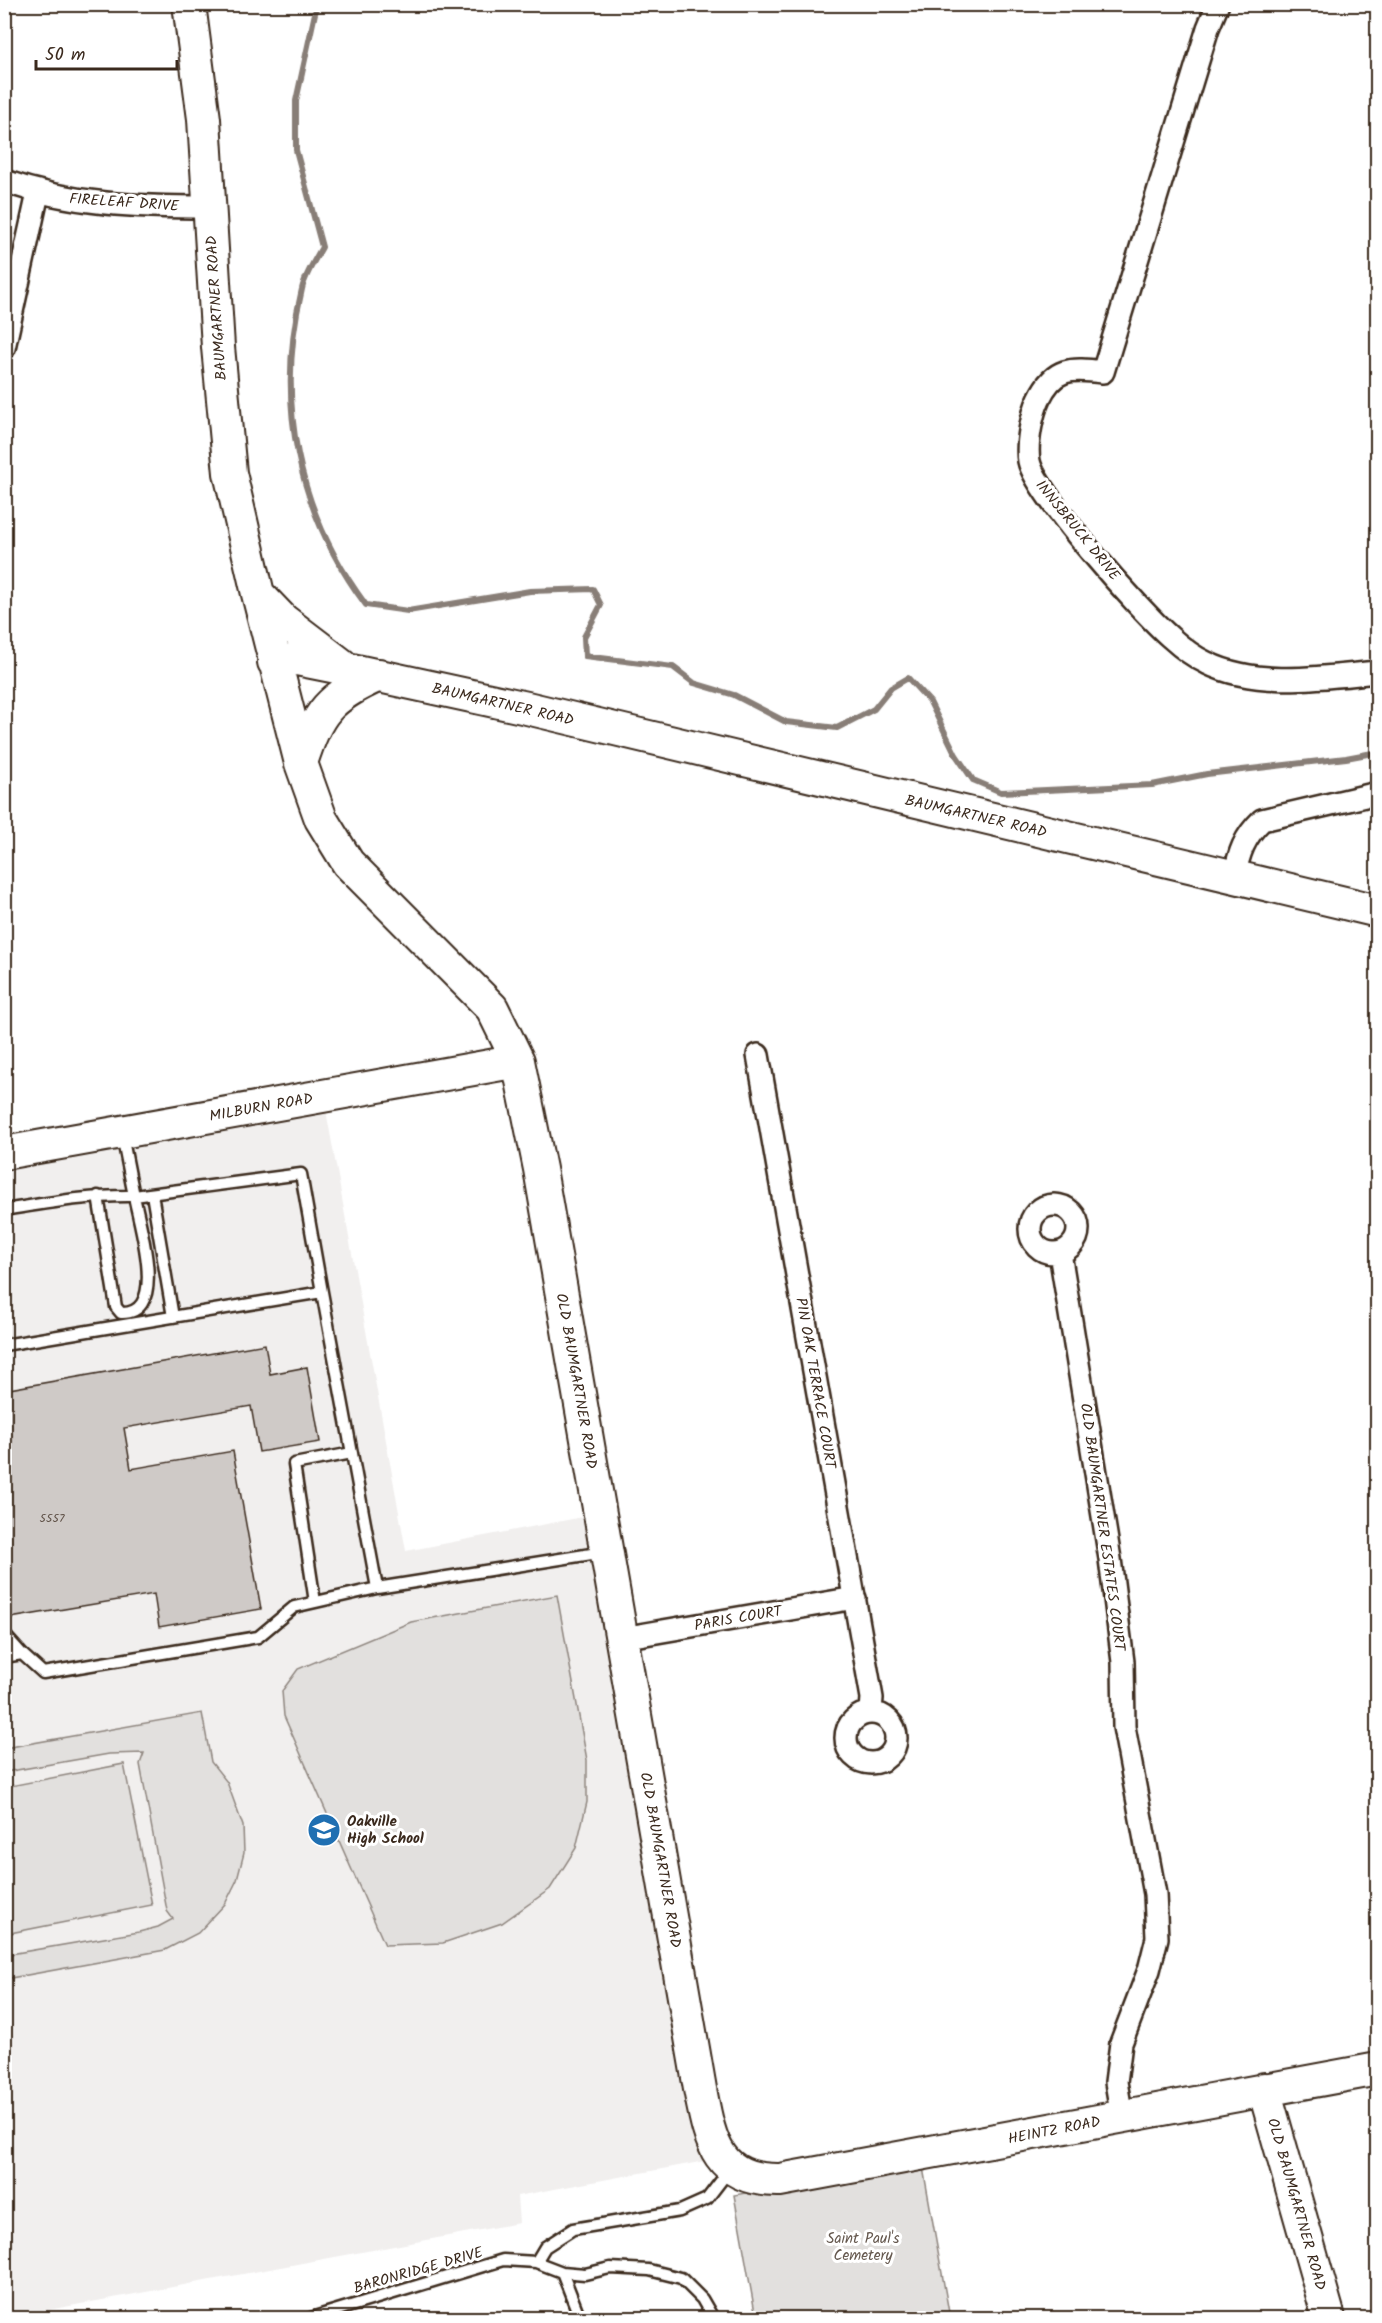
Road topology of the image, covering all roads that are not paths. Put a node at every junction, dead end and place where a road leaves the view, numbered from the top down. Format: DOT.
graph roads {
  1 [pos="189,4"];
  2 [pos="1218,4"];
  3 [pos="4,181"];
  4 [pos="38,193"];
  5 [pos="210,207"];
  6 [pos="4,348"];
  7 [pos="258,594"];
  8 [pos="274,662"];
  9 [pos="347,669"];
  10 [pos="1377,672"];
  11 [pos="379,675"];
  12 [pos="302,763"];
  13 [pos="1377,793"];
  14 [pos="1234,877"];
  15 [pos="1377,911"];
  16 [pos="758,1055"];
  17 [pos="518,1061"];
  18 [pos="122,1132"];
  19 [pos="4,1153"];
  20 [pos="152,1194"];
  21 [pos="98,1196"];
  22 [pos="134,1196"];
  23 [pos="4,1210"];
  24 [pos="1060,1253"];
  25 [pos="322,1292"];
  26 [pos="173,1317"];
  27 [pos="4,1345"];
  28 [pos="352,1453"];
  29 [pos="607,1552"];
  30 [pos="377,1588"];
  31 [pos="855,1598"];
  32 [pos="315,1602"];
  33 [pos="4,1634"];
  34 [pos="622,1638"];
  35 [pos="22,1654"];
  36 [pos="4,1657"];
  37 [pos="871,1711"];
  38 [pos="1377,2069"];
  39 [pos="1264,2089"];
  40 [pos="1122,2117"];
  41 [pos="731,2168"];
  42 [pos="536,2262"];
  43 [pos="562,2272"];
  44 [pos="311,2319"];
  45 [pos="580,2319"];
  46 [pos="713,2319"];
  47 [pos="1329,2319"];
  1 -- 5 [label="street, BAUMGARTNER ROAD"];
  2 -- 10 [label="street, INNSBRUCK DRIVE"];
  3 -- 4 [label="street, FIRELEAF DRIVE"];
  4 -- 5 [label="street, FIRELEAF DRIVE"];
  4 -- 6 [label="street"];
  5 -- 7 [label="street, BAUMGARTNER ROAD"];
  7 -- 8 [label="street, BAUMGARTNER ROAD"];
  7 -- 9 [label="street"];
  8 -- 9 [label="street, BAUMGARTNER ROAD"];
  8 -- 12 [label="street, OLD BAUMGARTNER ROAD"];
  9 -- 11 [label="street, BAUMGARTNER ROAD"];
  11 -- 12 [label="street"];
  11 -- 14 [label="street, BAUMGARTNER ROAD"];
  12 -- 17 [label="street, OLD BAUMGARTNER ROAD"];
  13 -- 14 [label="street"];
  14 -- 15 [label="street, BAUMGARTNER ROAD"];
  16 -- 31 [label="street, PIN OAK TERRACE COURT"];
  17 -- 18 [label="street, MILBURN ROAD"];
  17 -- 29 [label="street, OLD BAUMGARTNER ROAD"];
  18 -- 19 [label="street, MILBURN ROAD"];
  18 -- 22 [label="lane"];
  20 -- 22 [label="lane"];
  20 -- 25 [label="lane"];
  20 -- 26 [label="lane"];
  21 -- 22 [label="lane"];
  21 -- 22 [label="lane"];
  21 -- 23 [label="lane"];
  24 -- 40 [label="street, OLD BAUMGARTNER ESTATES COURT"];
  25 -- 26 [label="lane"];
  25 -- 28 [label="lane"];
  26 -- 27 [label="lane"];
  28 -- 30 [label="lane"];
  28 -- 32 [label="lane"];
  29 -- 30 [label="lane"];
  29 -- 34 [label="street, OLD BAUMGARTNER ROAD"];
  30 -- 32 [label="lane"];
  31 -- 34 [label="street, PARIS COURT"];
  31 -- 37 [label="street, PIN OAK TERRACE COURT"];
  32 -- 35 [label="lane"];
  33 -- 35 [label="lane"];
  34 -- 41 [label="street, OLD BAUMGARTNER ROAD"];
  35 -- 36 [label="lane"];
  38 -- 39 [label="street, HEINTZ ROAD"];
  39 -- 40 [label="street, HEINTZ ROAD"];
  39 -- 47 [label="street, OLD BAUMGARTNER ROAD"];
  40 -- 41 [label="street, HEINTZ ROAD"];
  41 -- 42 [label="lane"];
  42 -- 43 [label="lane, BARONRIDGE DRIVE"];
  42 -- 44 [label="lane, BARONRIDGE DRIVE"];
  43 -- 45 [label="lane"];
  43 -- 46 [label="lane, BARONRIDGE DRIVE"];
}
